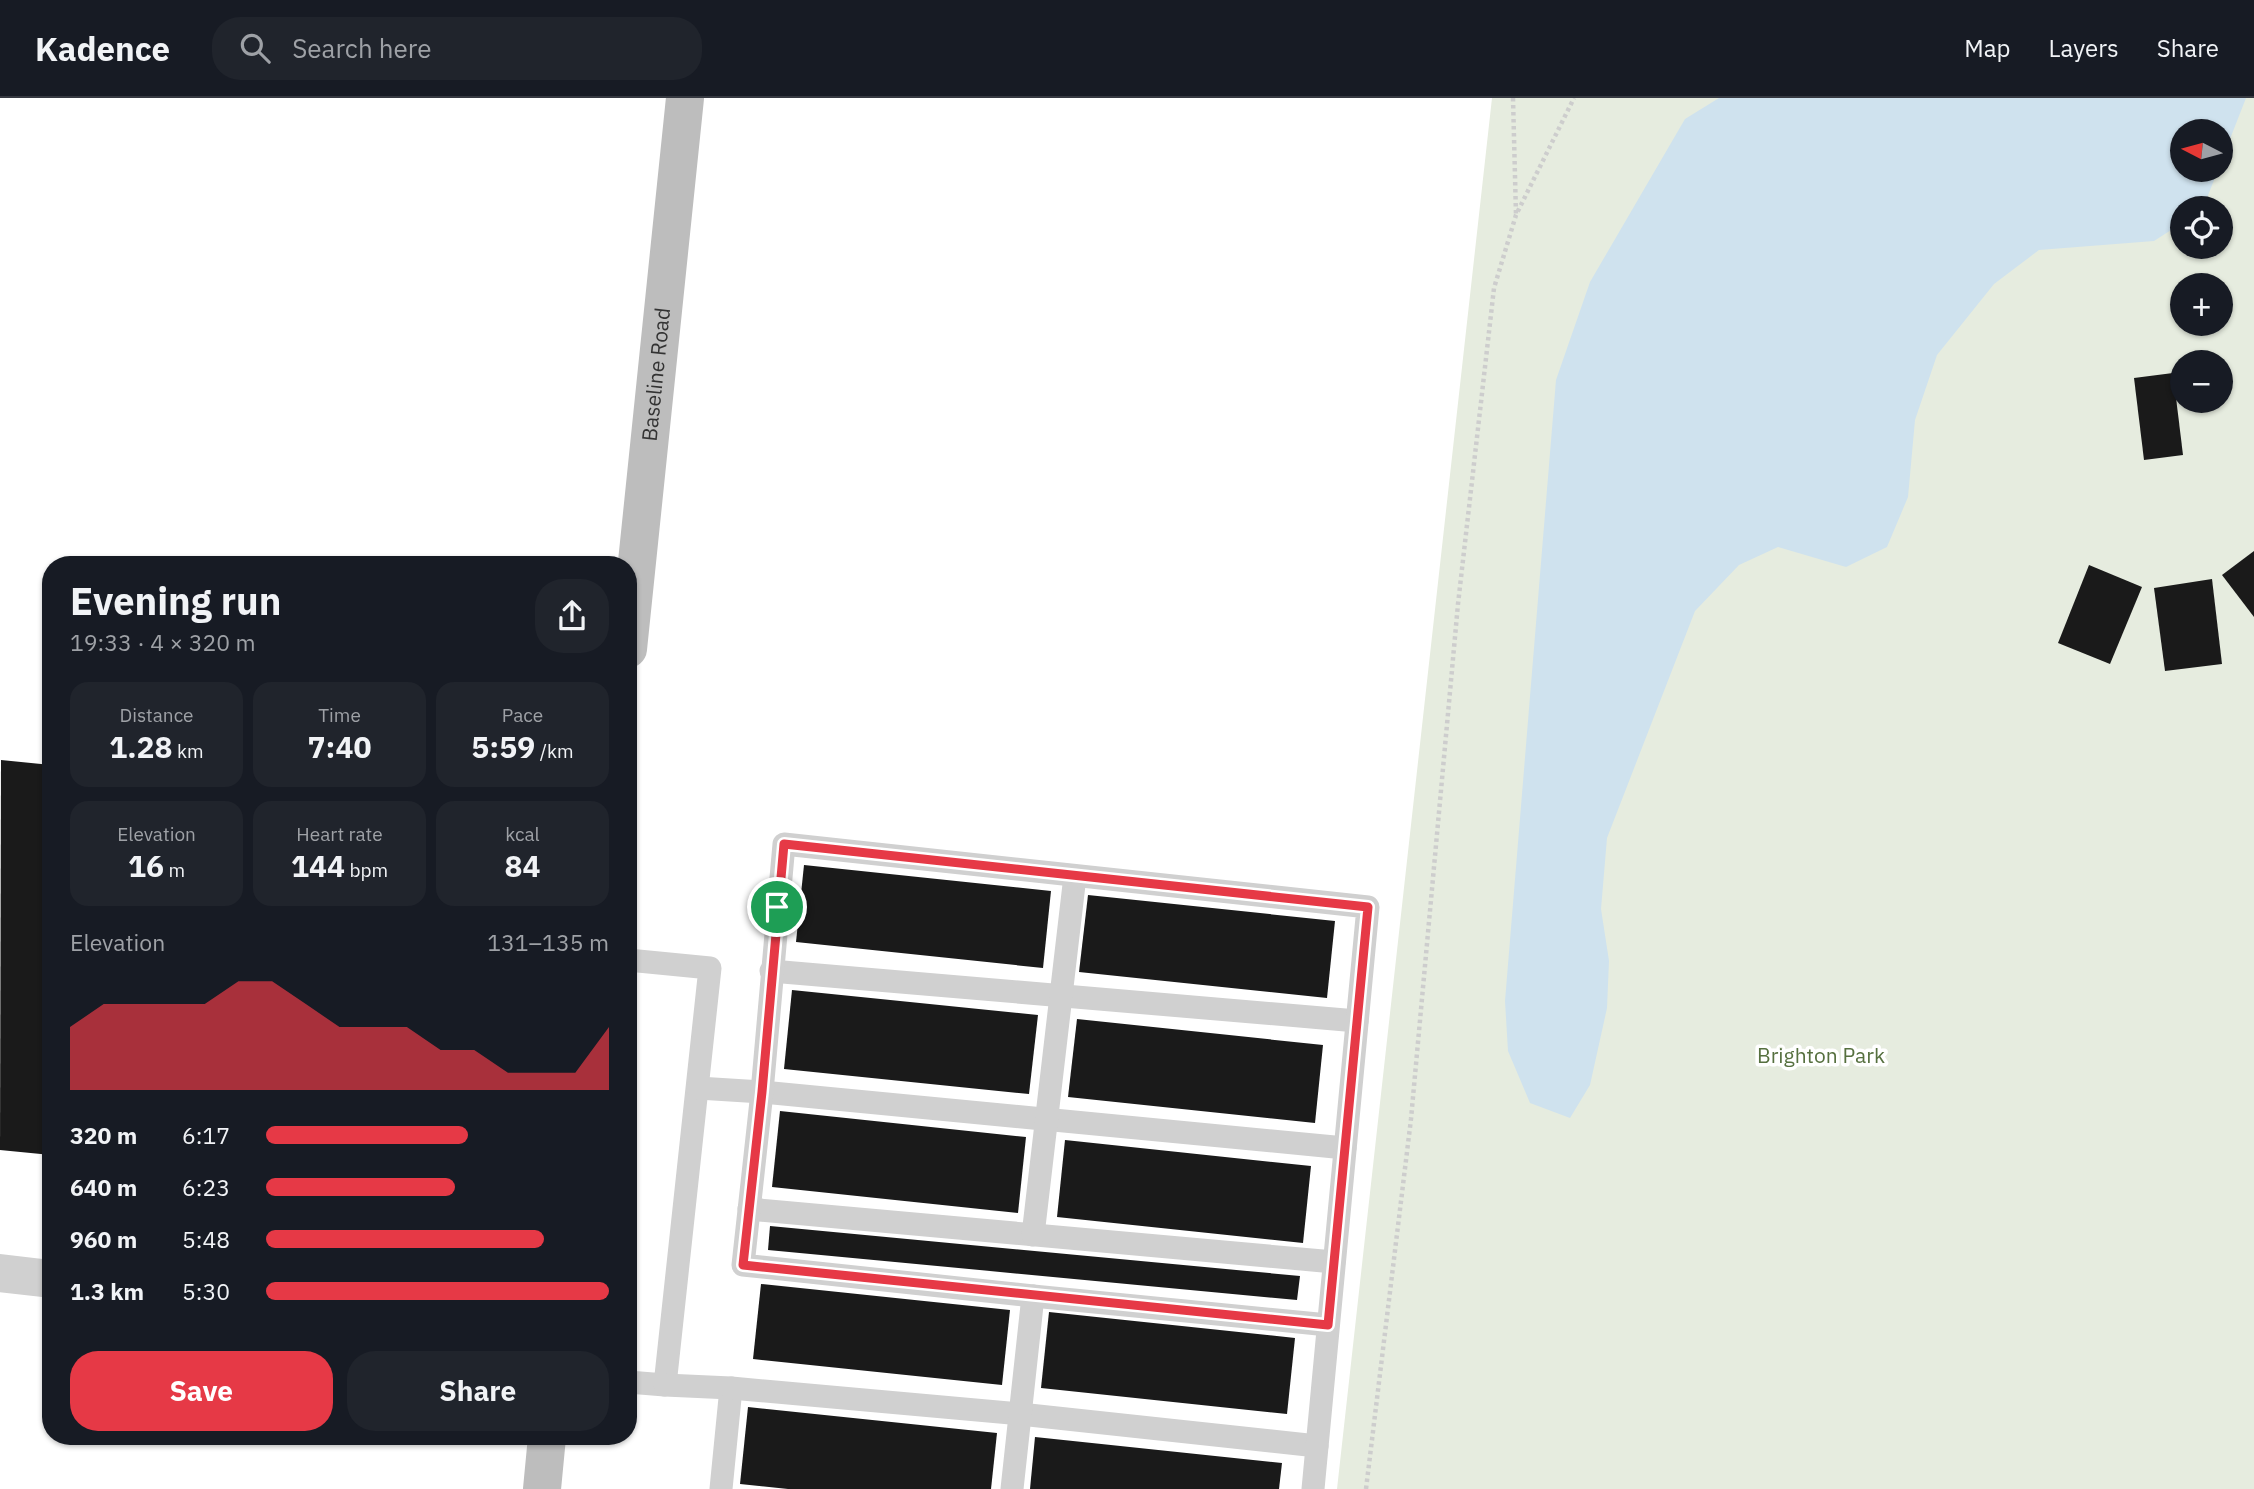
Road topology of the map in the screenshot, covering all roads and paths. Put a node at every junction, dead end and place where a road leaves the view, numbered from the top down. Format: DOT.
graph roads {
  1 [pos="685,98"];
  2 [pos="1513,98"];
  3 [pos="1574,98"];
  4 [pos="1516,215"];
  5 [pos="637,562"];
  6 [pos="1075,876"];
  7 [pos="637,961"];
  8 [pos="771,971"];
  9 [pos="1060,996"];
  10 [pos="1357,1021"];
  11 [pos="698,1088"];
  12 [pos="762,1092"];
  13 [pos="1047,1119"];
  14 [pos="1345,1148"];
  15 [pos="749,1209"];
  16 [pos="1033,1235"];
  17 [pos="1334,1262"];
  18 [pos="0,1272"];
  19 [pos="42,1278"];
  20 [pos="1033,1296"];
  21 [pos="1328,1325"];
  22 [pos="637,1383"];
  23 [pos="665,1385"];
  24 [pos="732,1388"];
  25 [pos="1020,1414"];
  26 [pos="546,1445"];
  27 [pos="1317,1446"];
  28 [pos="542,1489"];
  29 [pos="722,1489"];
  30 [pos="1012,1489"];
  31 [pos="1313,1489"];
  32 [pos="1366,1489"];
  1 -- 5 [label="main road, Baseline Road"];
  2 -- 4 [label="path"];
  3 -- 4 [label="path"];
  4 -- 32 [label="path"];
  6 -- 8 [label="lane"];
  6 -- 9 [label="lane"];
  6 -- 10 [label="lane"];
  7 -- 11 [label="lane"];
  8 -- 9 [label="lane"];
  8 -- 12 [label="lane"];
  9 -- 10 [label="lane"];
  9 -- 13 [label="lane"];
  10 -- 14 [label="lane"];
  11 -- 12 [label="lane"];
  11 -- 23 [label="lane"];
  12 -- 13 [label="lane"];
  12 -- 15 [label="lane"];
  13 -- 14 [label="lane"];
  13 -- 16 [label="lane"];
  14 -- 17 [label="lane"];
  15 -- 16 [label="lane"];
  15 -- 20 [label="lane"];
  16 -- 17 [label="lane"];
  17 -- 21 [label="lane"];
  18 -- 19 [label="street"];
  20 -- 21 [label="lane"];
  20 -- 25 [label="lane"];
  21 -- 27 [label="lane"];
  22 -- 23 [label="lane"];
  23 -- 24 [label="lane"];
  24 -- 25 [label="lane"];
  24 -- 29 [label="lane"];
  25 -- 27 [label="lane"];
  25 -- 30 [label="lane"];
  26 -- 28 [label="main road"];
  27 -- 31 [label="lane"];
}
